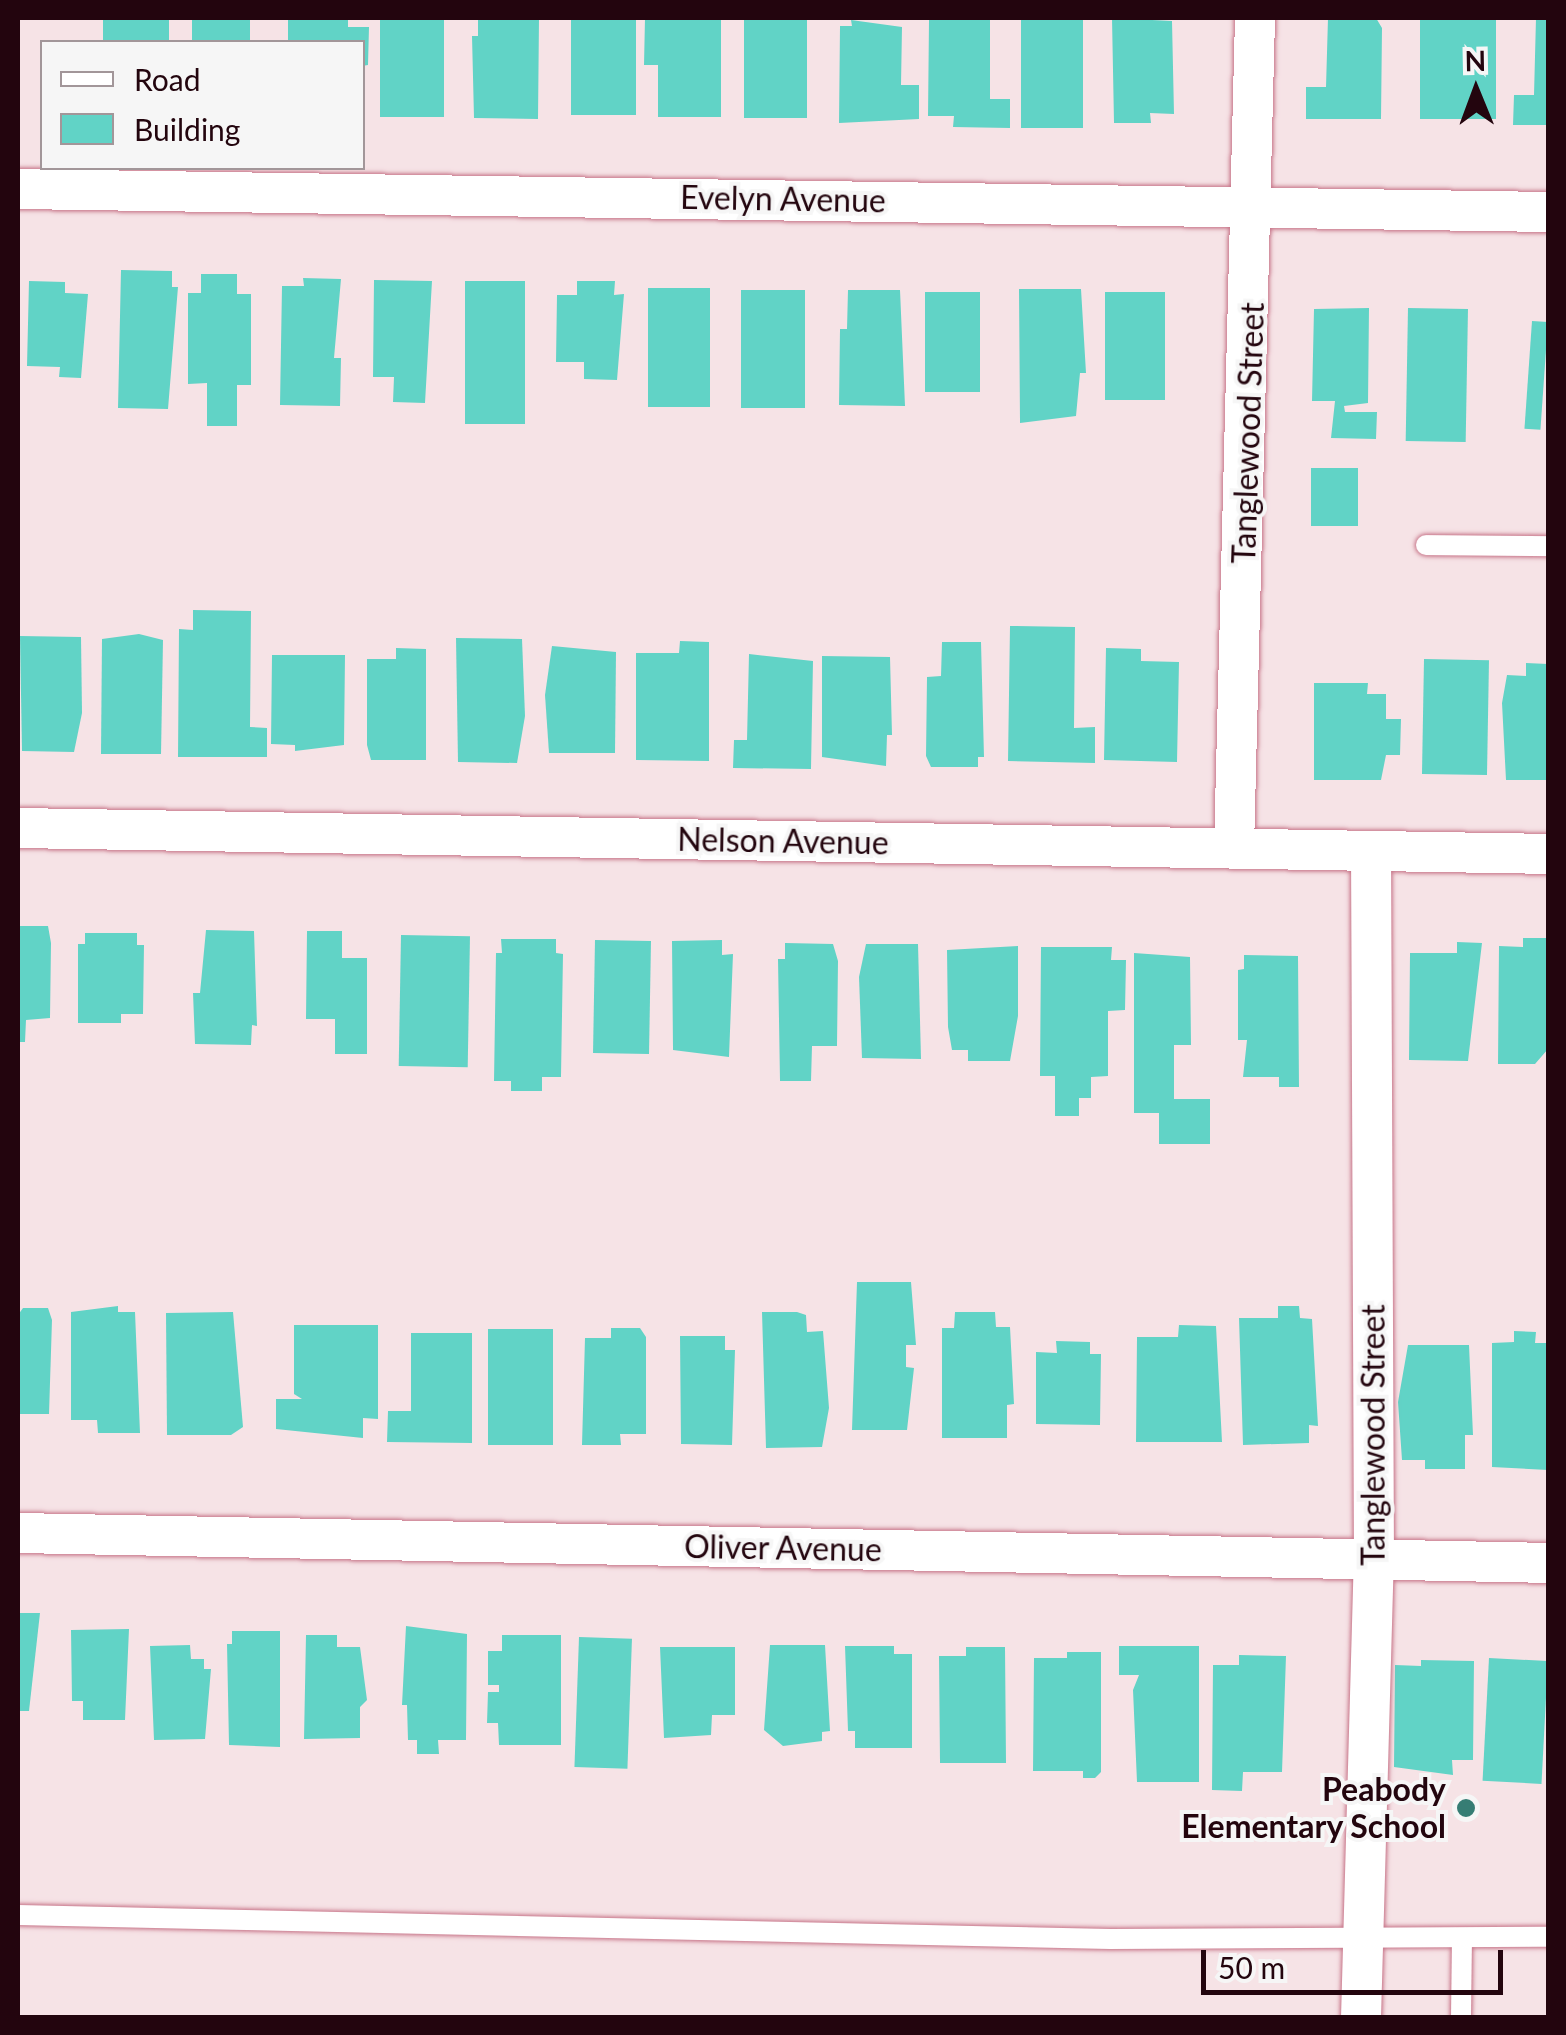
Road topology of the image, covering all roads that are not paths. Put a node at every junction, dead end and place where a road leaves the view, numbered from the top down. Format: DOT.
graph roads {
  1 [pos="1256,18"];
  2 [pos="18,189"];
  3 [pos="1256,206"];
  4 [pos="1548,212"];
  5 [pos="1426,545"];
  6 [pos="1548,546"];
  7 [pos="18,828"];
  8 [pos="1234,848"];
  9 [pos="1371,852"];
  10 [pos="1548,854"];
  11 [pos="18,1533"];
  12 [pos="1374,1561"];
  13 [pos="1548,1563"];
  14 [pos="18,1915"];
  15 [pos="1363,1938"];
  16 [pos="1462,1938"];
  17 [pos="1548,1938"];
  18 [pos="1361,2018"];
  19 [pos="1461,2018"];
  1 -- 3 [label="street, Tanglewood Street"];
  2 -- 3 [label="street, Evelyn Avenue"];
  3 -- 4 [label="street, Evelyn Avenue"];
  3 -- 8 [label="street, Tanglewood Street"];
  5 -- 6 [label="lane"];
  7 -- 8 [label="street, Nelson Avenue"];
  8 -- 9 [label="street, Nelson Avenue"];
  9 -- 10 [label="street, Nelson Avenue"];
  9 -- 12 [label="street, Tanglewood Street"];
  11 -- 12 [label="street, Oliver Avenue"];
  12 -- 13 [label="street, Oliver Avenue"];
  12 -- 15 [label="street, Tanglewood Street"];
  14 -- 15 [label="lane"];
  15 -- 16 [label="lane"];
  15 -- 18 [label="street, Tanglewood Street"];
  16 -- 17 [label="lane"];
  16 -- 19 [label="lane"];
}
